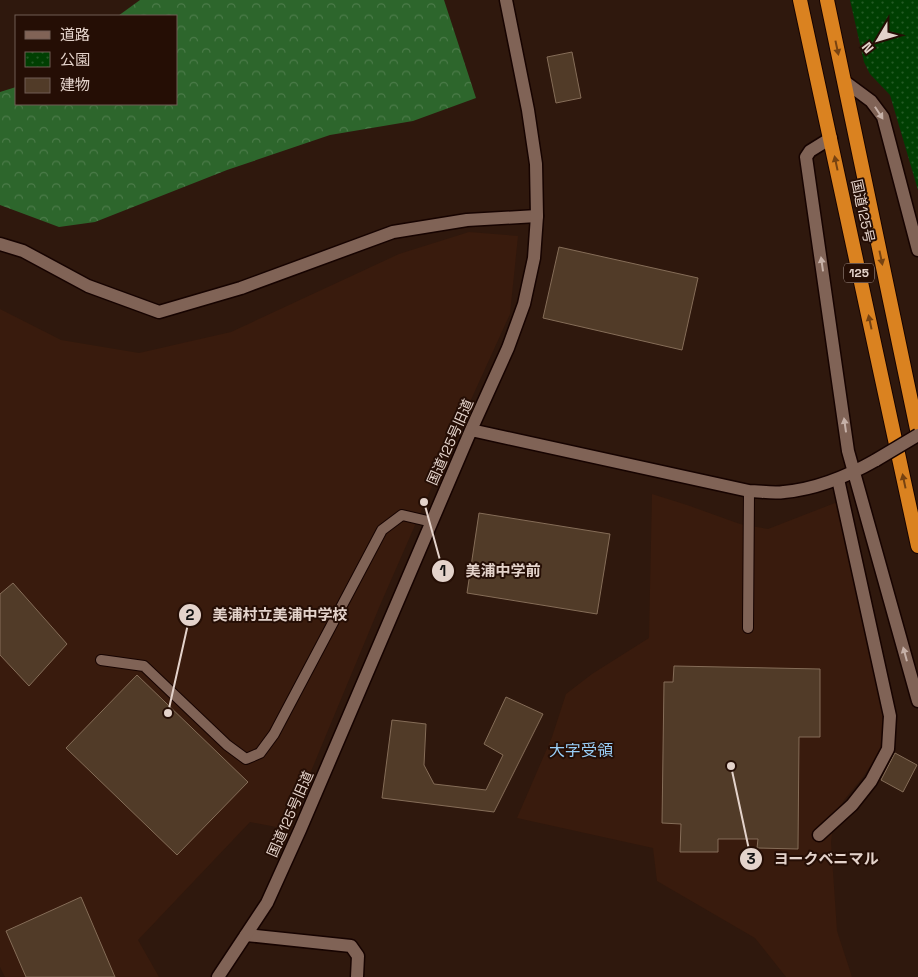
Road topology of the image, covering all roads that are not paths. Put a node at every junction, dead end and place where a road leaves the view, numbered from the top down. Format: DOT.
graph roads {
  1 [pos="506,0"];
  2 [pos="800,0"];
  3 [pos="827,0"];
  4 [pos="844,81"];
  5 [pos="831,138"];
  6 [pos="537,216"];
  7 [pos="0,244"];
  8 [pos="918,250"];
  9 [pos="471,430"];
  10 [pos="918,434"];
  11 [pos="855,472"];
  12 [pos="838,478"];
  13 [pos="749,491"];
  14 [pos="432,522"];
  15 [pos="918,546"];
  16 [pos="748,628"];
  17 [pos="101,660"];
  18 [pos="918,701"];
  19 [pos="819,836"];
  20 [pos="246,935"];
  21 [pos="218,977"];
  22 [pos="358,977"];
  1 -- 6 [label="street, 国道125号旧道"];
  2 -- 5 [label="highway, 国道125号 / 125"];
  3 -- 4 [label="highway, 国道125号 / 125, one-way"];
  4 -- 8 [label="street, one-way"];
  4 -- 10 [label="highway, 国道125号 / 125, one-way"];
  11 -- 5 [label="street, one-way"];
  15 -- 5 [label="highway, 国道125号 / 125, one-way"];
  6 -- 7 [label="street"];
  6 -- 9 [label="street, 国道125号旧道"];
  9 -- 13 [label="street"];
  9 -- 14 [label="street, 国道125号旧道"];
  10 -- 11 [label="street, bridge"];
  11 -- 12 [label="street"];
  18 -- 11 [label="street, one-way"];
  12 -- 13 [label="street"];
  12 -- 19 [label="street"];
  13 -- 16 [label="lane"];
  14 -- 17 [label="lane"];
  14 -- 20 [label="street, 国道125号旧道"];
  20 -- 21 [label="street, 国道125号旧道"];
  20 -- 22 [label="street"];
}
